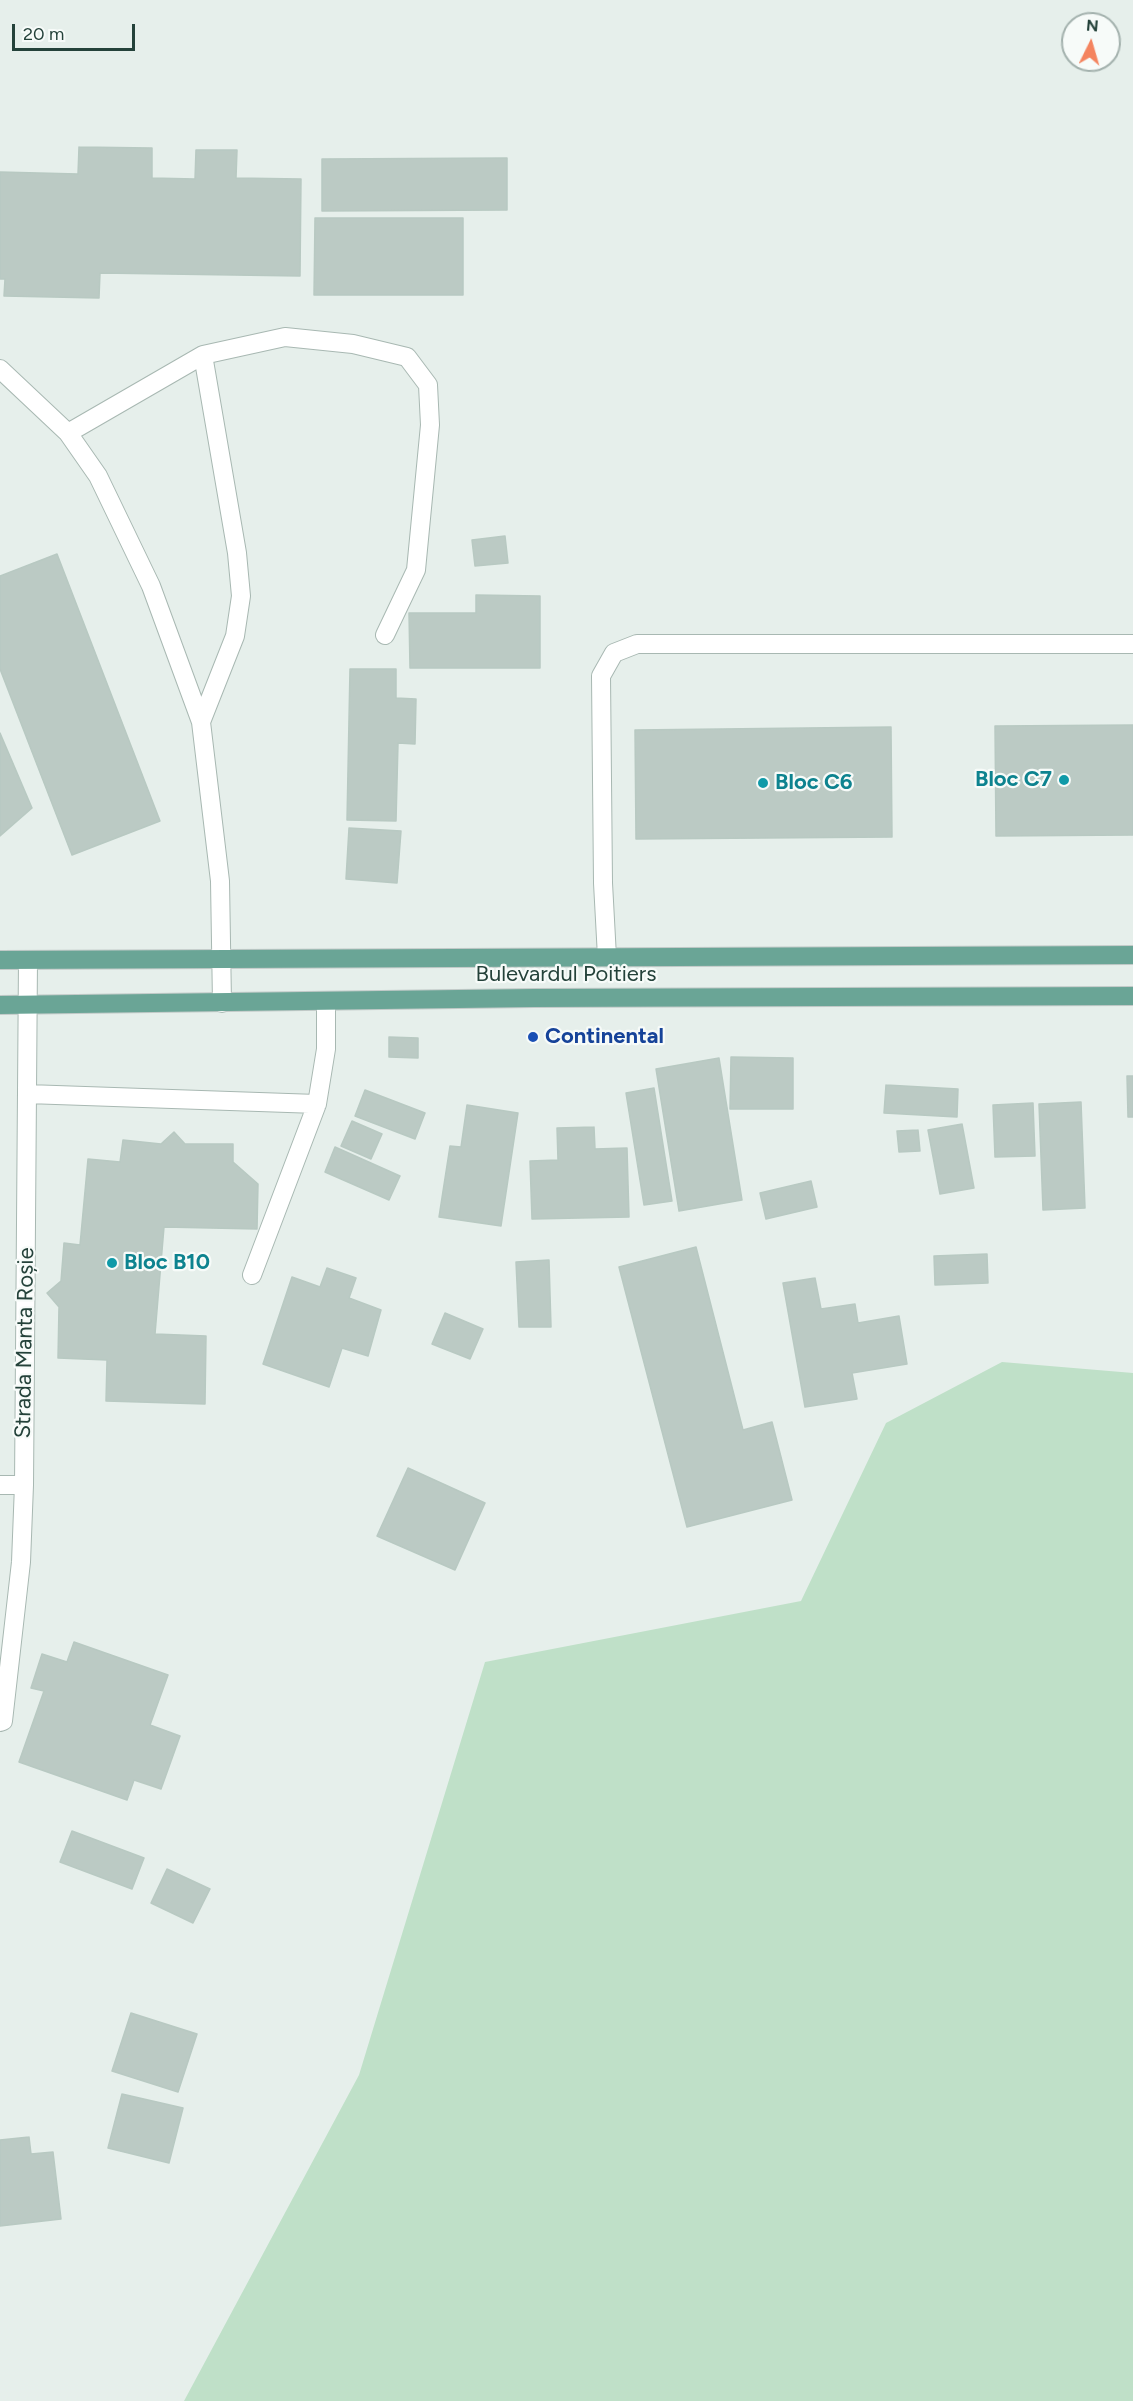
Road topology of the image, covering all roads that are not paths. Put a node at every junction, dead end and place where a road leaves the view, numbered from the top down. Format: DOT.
graph roads {
  1 [pos="203,355"];
  2 [pos="0,369"];
  3 [pos="68,433"];
  4 [pos="385,635"];
  5 [pos="1133,644"];
  6 [pos="201,722"];
  7 [pos="1133,955"];
  8 [pos="607,957"];
  9 [pos="221,958"];
  10 [pos="0,960"];
  11 [pos="28,960"];
  12 [pos="1133,996"];
  13 [pos="326,1002"];
  14 [pos="222,1003"];
  15 [pos="0,1005"];
  16 [pos="29,1006"];
  17 [pos="27,1094"];
  18 [pos="317,1104"];
  19 [pos="252,1275"];
  20 [pos="0,1485"];
  21 [pos="24,1485"];
  22 [pos="1,1727"];
  1 -- 3 [label="street"];
  1 -- 4 [label="street"];
  1 -- 6 [label="street"];
  2 -- 3 [label="street"];
  3 -- 6 [label="street"];
  5 -- 8 [label="street"];
  6 -- 9 [label="street"];
  7 -- 8 [label="main road, Bulevardul Poitiers"];
  8 -- 9 [label="main road, Bulevardul Poitiers"];
  9 -- 11 [label="main road, Bulevardul Poitiers"];
  9 -- 14 [label="street"];
  10 -- 11 [label="main road, Bulevardul Poitiers"];
  11 -- 16 [label="street, Strada Manta Roșie"];
  12 -- 13 [label="main road, Bulevardul Poitiers"];
  13 -- 14 [label="main road, Bulevardul Poitiers"];
  13 -- 18 [label="street"];
  14 -- 16 [label="main road, Bulevardul Poitiers"];
  15 -- 16 [label="main road, Bulevardul Poitiers"];
  16 -- 17 [label="street, Strada Manta Roșie"];
  17 -- 18 [label="street"];
  17 -- 21 [label="street, Strada Manta Roșie"];
  18 -- 19 [label="street"];
  20 -- 21 [label="street"];
  21 -- 22 [label="street, Strada Manta Roșie"];
}
